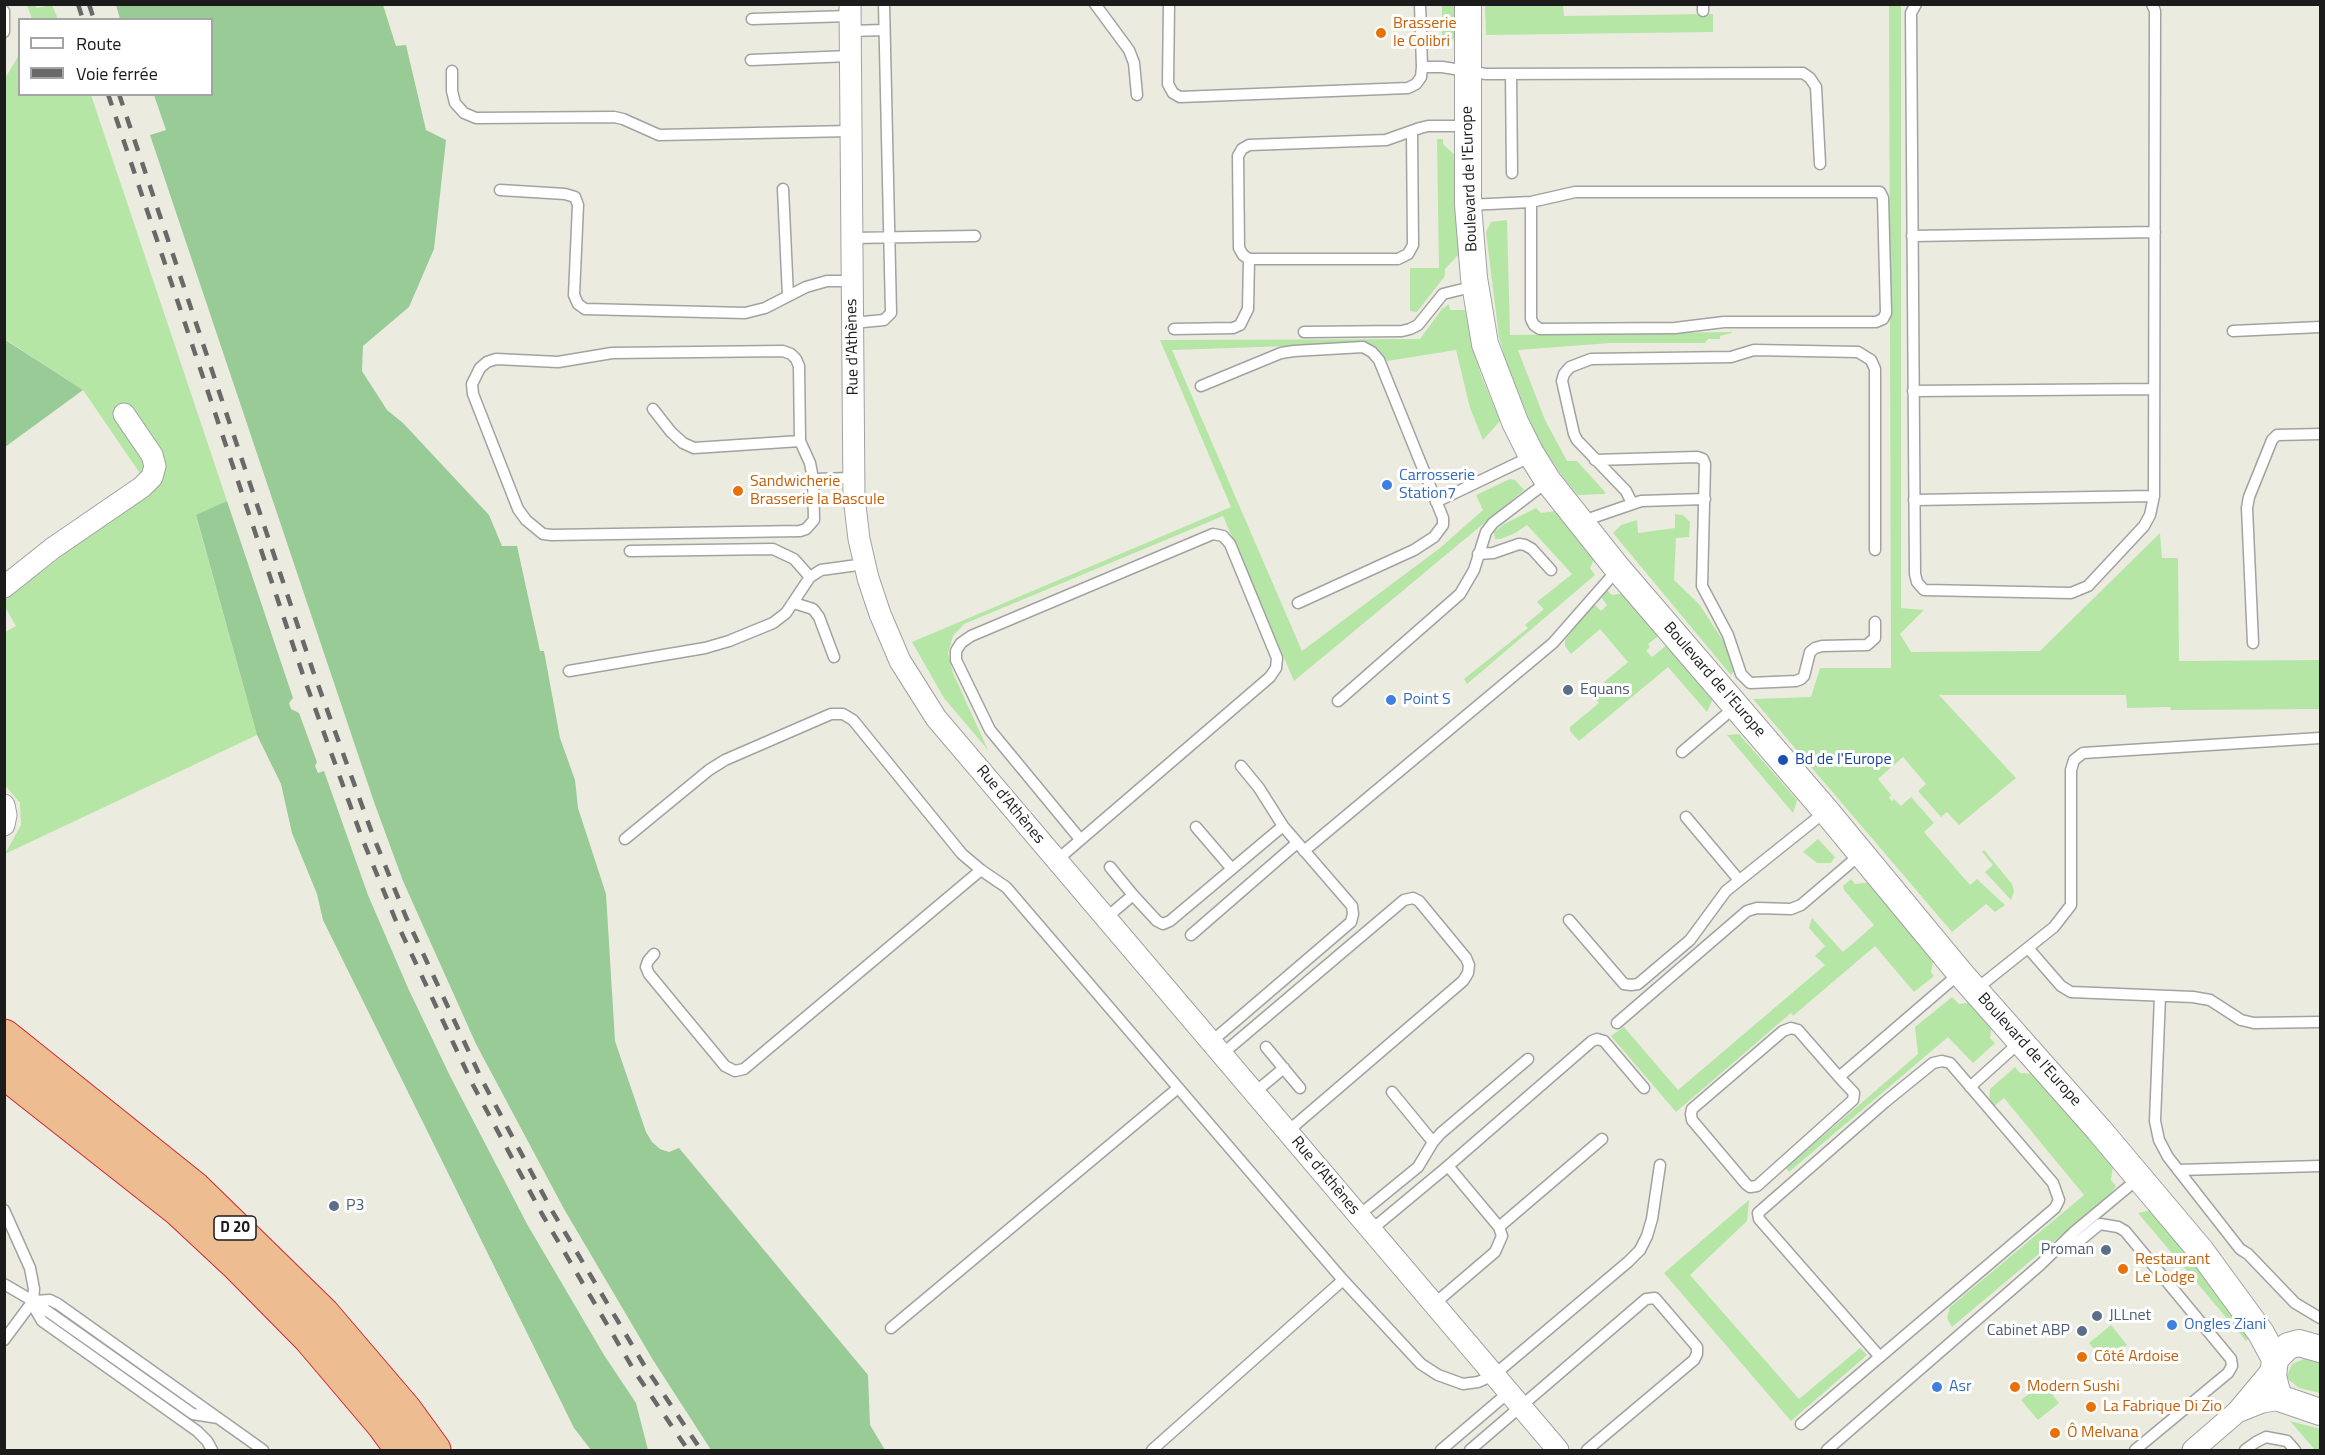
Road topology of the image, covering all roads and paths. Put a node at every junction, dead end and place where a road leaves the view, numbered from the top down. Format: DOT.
graph roads {
  1 [pos="884,4"];
  2 [pos="1095,4"];
  3 [pos="1169,4"];
  4 [pos="1420,4"];
  5 [pos="1468,4"];
  6 [pos="1916,4"];
  7 [pos="2152,4"];
  8 [pos="4,11"];
  9 [pos="850,17"];
  10 [pos="752,18"];
  11 [pos="884,30"];
  12 [pos="4,32"];
  13 [pos="850,56"];
  14 [pos="751,60"];
  15 [pos="1422,67"];
  16 [pos="1468,70"];
  17 [pos="452,72"];
  18 [pos="1511,74"];
  19 [pos="1137,95"];
  20 [pos="1468,126"];
  21 [pos="851,131"];
  22 [pos="1412,131"];
  23 [pos="1820,164"];
  24 [pos="1512,173"];
  25 [pos="783,189"];
  26 [pos="500,190"];
  27 [pos="1531,202"];
  28 [pos="1468,206"];
  29 [pos="2155,232"];
  30 [pos="975,236"];
  31 [pos="1912,236"];
  32 [pos="852,238"];
  33 [pos="889,238"];
  34 [pos="1249,259"];
  35 [pos="852,281"];
  36 [pos="1475,286"];
  37 [pos="788,296"];
  38 [pos="852,323"];
  39 [pos="2320,327"];
  40 [pos="1174,330"];
  41 [pos="2233,331"];
  42 [pos="1305,332"];
  43 [pos="1201,386"];
  44 [pos="2154,389"];
  45 [pos="1913,391"];
  46 [pos="653,409"];
  47 [pos="124,414"];
  48 [pos="2320,434"];
  49 [pos="800,441"];
  50 [pos="1533,456"];
  51 [pos="1595,460"];
  52 [pos="854,478"];
  53 [pos="813,479"];
  54 [pos="1548,481"];
  55 [pos="2154,496"];
  56 [pos="1705,499"];
  57 [pos="1914,500"];
  58 [pos="1436,502"];
  59 [pos="1632,503"];
  60 [pos="1580,522"];
  61 [pos="1875,550"];
  62 [pos="630,551"];
  63 [pos="1478,554"];
  64 [pos="865,564"];
  65 [pos="1618,569"];
  66 [pos="1551,570"];
  67 [pos="810,577"];
  68 [pos="4,587"];
  69 [pos="794,603"];
  70 [pos="1298,603"];
  71 [pos="1875,622"];
  72 [pos="2253,643"];
  73 [pos="834,657"];
  74 [pos="569,671"];
  75 [pos="1338,701"];
  76 [pos="1736,706"];
  77 [pos="2320,738"];
  78 [pos="1682,752"];
  79 [pos="1241,766"];
  80 [pos="4,805"];
  81 [pos="1826,811"];
  82 [pos="1686,817"];
  83 [pos="4,825"];
  84 [pos="1282,826"];
  85 [pos="1196,827"];
  86 [pos="1080,838"];
  87 [pos="625,839"];
  88 [pos="1301,847"];
  89 [pos="1862,853"];
  90 [pos="1057,860"];
  91 [pos="1110,867"];
  92 [pos="1232,869"];
  93 [pos="981,870"];
  94 [pos="1739,880"];
  95 [pos="1133,895"];
  96 [pos="1106,918"];
  97 [pos="1569,920"];
  98 [pos="1191,935"];
  99 [pos="2028,948"];
  100 [pos="654,954"];
  101 [pos="1968,982"];
  102 [pos="2160,996"];
  103 [pos="4,1018"];
  104 [pos="2320,1022"];
  105 [pos="1617,1023"];
  106 [pos="2021,1041"];
  107 [pos="1266,1047"];
  108 [pos="1216,1048"];
  109 [pos="9,1052"];
  110 [pos="1528,1059"];
  111 [pos="1284,1068"];
  112 [pos="1839,1077"];
  113 [pos="1970,1087"];
  114 [pos="1178,1088"];
  115 [pos="1300,1088"];
  116 [pos="1644,1088"];
  117 [pos="1392,1092"];
  118 [pos="1254,1093"];
  119 [pos="1287,1132"];
  120 [pos="1602,1138"];
  121 [pos="1433,1142"];
  122 [pos="1448,1166"];
  123 [pos="1660,1166"];
  124 [pos="2320,1166"];
  125 [pos="2178,1170"];
  126 [pos="2140,1177"];
  127 [pos="4,1210"];
  128 [pos="1365,1223"];
  129 [pos="1499,1227"];
  130 [pos="2060,1246"];
  131 [pos="2201,1251"];
  132 [pos="1343,1280"];
  133 [pos="4,1284"];
  134 [pos="33,1301"];
  135 [pos="1434,1304"];
  136 [pos="2320,1318"];
  137 [pos="891,1328"];
  138 [pos="4,1340"];
  139 [pos="2310,1346"];
  140 [pos="1880,1357"];
  141 [pos="2274,1364"];
  142 [pos="1494,1375"];
  143 [pos="1515,1399"];
  144 [pos="2282,1399"];
  145 [pos="2237,1412"];
  146 [pos="2320,1412"];
  147 [pos="1801,1424"];
  148 [pos="212,1450"];
  149 [pos="263,1450"];
  150 [pos="402,1450"];
  151 [pos="434,1450"];
  152 [pos="1152,1450"];
  153 [pos="1441,1450"];
  154 [pos="1470,1450"];
  155 [pos="1558,1450"];
  156 [pos="1587,1450"];
  157 [pos="1827,1450"];
  158 [pos="2135,1450"];
  159 [pos="2193,1450"];
  160 [pos="2246,1450"];
  161 [pos="2295,1450"];
  1 -- 11 [label="lane"];
  2 -- 19 [label="lane"];
  3 -- 15 [label="lane"];
  4 -- 15 [label="lane"];
  5 -- 16 [label="street, Boulevard de l'Europe"];
  6 -- 31 [label="lane"];
  7 -- 29 [label="lane"];
  8 -- 12 [label="lane"];
  9 -- 10 [label="lane"];
  9 -- 11 [label="lane"];
  9 -- 13 [label="street, Rue d'Athènes"];
  11 -- 33 [label="lane"];
  13 -- 14 [label="lane"];
  13 -- 21 [label="street, Rue d'Athènes"];
  15 -- 16 [label="lane"];
  16 -- 18 [label="lane"];
  16 -- 20 [label="street, Boulevard de l'Europe"];
  17 -- 21 [label="lane"];
  18 -- 23 [label="lane"];
  18 -- 24 [label="lane"];
  20 -- 22 [label="lane"];
  20 -- 28 [label="street, Boulevard de l'Europe"];
  21 -- 32 [label="street, Rue d'Athènes"];
  22 -- 34 [label="lane"];
  22 -- 34 [label="lane"];
  25 -- 37 [label="lane"];
  26 -- 37 [label="lane"];
  27 -- 27 [label="lane"];
  27 -- 28 [label="lane"];
  28 -- 36 [label="street, Boulevard de l'Europe"];
  29 -- 31 [label="lane"];
  29 -- 44 [label="lane"];
  30 -- 33 [label="lane"];
  31 -- 45 [label="lane"];
  32 -- 33 [label="lane"];
  32 -- 35 [label="street, Rue d'Athènes"];
  33 -- 38 [label="lane"];
  34 -- 40 [label="lane"];
  35 -- 37 [label="lane"];
  35 -- 38 [label="street, Rue d'Athènes"];
  36 -- 42 [label="lane"];
  36 -- 50 [label="street, Boulevard de l'Europe"];
  38 -- 52 [label="street, Rue d'Athènes"];
  39 -- 41 [label="lane"];
  43 -- 58 [label="lane"];
  44 -- 45 [label="lane"];
  44 -- 55 [label="lane"];
  45 -- 57 [label="lane"];
  46 -- 49 [label="lane"];
  47 -- 68 [label="street"];
  48 -- 72 [label="lane"];
  49 -- 53 [label="lane"];
  49 -- 53 [label="lane"];
  50 -- 54 [label="street, Boulevard de l'Europe"];
  50 -- 58 [label="lane"];
  51 -- 56 [label="lane"];
  51 -- 59 [label="lane"];
  51 -- 61 [label="lane"];
  52 -- 53 [label="lane"];
  52 -- 64 [label="street, Rue d'Athènes"];
  54 -- 60 [label="street, Boulevard de l'Europe"];
  54 -- 63 [label="lane"];
  55 -- 57 [label="lane"];
  55 -- 57 [label="lane"];
  56 -- 59 [label="lane"];
  56 -- 71 [label="lane"];
  58 -- 70 [label="lane"];
  59 -- 60 [label="lane"];
  60 -- 65 [label="street, Boulevard de l'Europe"];
  62 -- 67 [label="lane"];
  63 -- 66 [label="lane"];
  63 -- 75 [label="lane"];
  64 -- 67 [label="lane"];
  64 -- 90 [label="street, Rue d'Athènes"];
  65 -- 76 [label="street, Boulevard de l'Europe"];
  65 -- 88 [label="lane"];
  67 -- 69 [label="lane"];
  69 -- 73 [label="lane"];
  69 -- 74 [label="lane"];
  76 -- 78 [label="lane"];
  76 -- 81 [label="street, Boulevard de l'Europe"];
  77 -- 99 [label="lane"];
  79 -- 84 [label="lane"];
  80 -- 83 [label="street"];
  81 -- 89 [label="street, Boulevard de l'Europe"];
  81 -- 94 [label="lane"];
  82 -- 94 [label="lane"];
  84 -- 88 [label="lane"];
  84 -- 92 [label="lane"];
  85 -- 92 [label="lane"];
  86 -- 86 [label="lane"];
  86 -- 90 [label="lane"];
  87 -- 93 [label="lane"];
  88 -- 98 [label="lane"];
  88 -- 108 [label="lane"];
  89 -- 101 [label="street, Boulevard de l'Europe"];
  89 -- 105 [label="lane"];
  90 -- 96 [label="street, Rue d'Athènes"];
  91 -- 95 [label="lane"];
  92 -- 95 [label="lane"];
  93 -- 100 [label="lane"];
  93 -- 114 [label="lane"];
  94 -- 97 [label="lane"];
  95 -- 96 [label="lane"];
  96 -- 108 [label="street, Rue d'Athènes"];
  99 -- 101 [label="lane"];
  99 -- 102 [label="lane"];
  101 -- 106 [label="street, Boulevard de l'Europe"];
  101 -- 112 [label="lane"];
  102 -- 104 [label="lane"];
  102 -- 125 [label="lane"];
  103 -- 109 [label="street"];
  106 -- 113 [label="lane"];
  106 -- 126 [label="street, Boulevard de l'Europe"];
  107 -- 111 [label="lane"];
  108 -- 118 [label="street, Rue d'Athènes"];
  108 -- 119 [label="lane"];
  109 -- 150 [label="highway, D 20"];
  109 -- 151 [label="highway, D 20"];
  110 -- 121 [label="lane"];
  111 -- 115 [label="lane"];
  111 -- 118 [label="lane"];
  112 -- 112 [label="lane"];
  113 -- 140 [label="lane"];
  113 -- 140 [label="lane"];
  114 -- 132 [label="lane"];
  114 -- 137 [label="lane"];
  116 -- 122 [label="lane"];
  117 -- 121 [label="lane"];
  118 -- 119 [label="street, Rue d'Athènes"];
  119 -- 128 [label="street, Rue d'Athènes"];
  120 -- 129 [label="lane"];
  121 -- 128 [label="lane"];
  122 -- 128 [label="lane"];
  122 -- 129 [label="lane"];
  123 -- 142 [label="lane"];
  124 -- 125 [label="lane"];
  125 -- 136 [label="lane"];
  126 -- 130 [label="lane"];
  126 -- 131 [label="street, Boulevard de l'Europe"];
  127 -- 134 [label="lane"];
  128 -- 135 [label="street, Rue d'Athènes"];
  129 -- 135 [label="lane"];
  130 -- 157 [label="lane"];
  130 -- 158 [label="lane"];
  131 -- 139 [label="street, Boulevard de l'Europe"];
  131 -- 141 [label="street, Boulevard de l'Europe"];
  132 -- 142 [label="lane"];
  132 -- 152 [label="lane"];
  133 -- 134 [label="lane"];
  134 -- 138 [label="lane"];
  134 -- 148 [label="lane"];
  134 -- 149 [label="lane"];
  135 -- 142 [label="street, Rue d'Athènes"];
  139 -- 141 [label="street"];
  140 -- 147 [label="lane"];
  141 -- 144 [label="street, Boulevard de l'Europe"];
  141 -- 145 [label="street"];
  142 -- 143 [label="street, Rue d'Athènes"];
  143 -- 153 [label="lane"];
  143 -- 154 [label="lane"];
  143 -- 155 [label="street, Rue d'Athènes"];
  143 -- 156 [label="lane"];
  144 -- 145 [label="street"];
  144 -- 146 [label="street"];
  145 -- 159 [label="street"];
  160 -- 161 [label="lane"];
}
